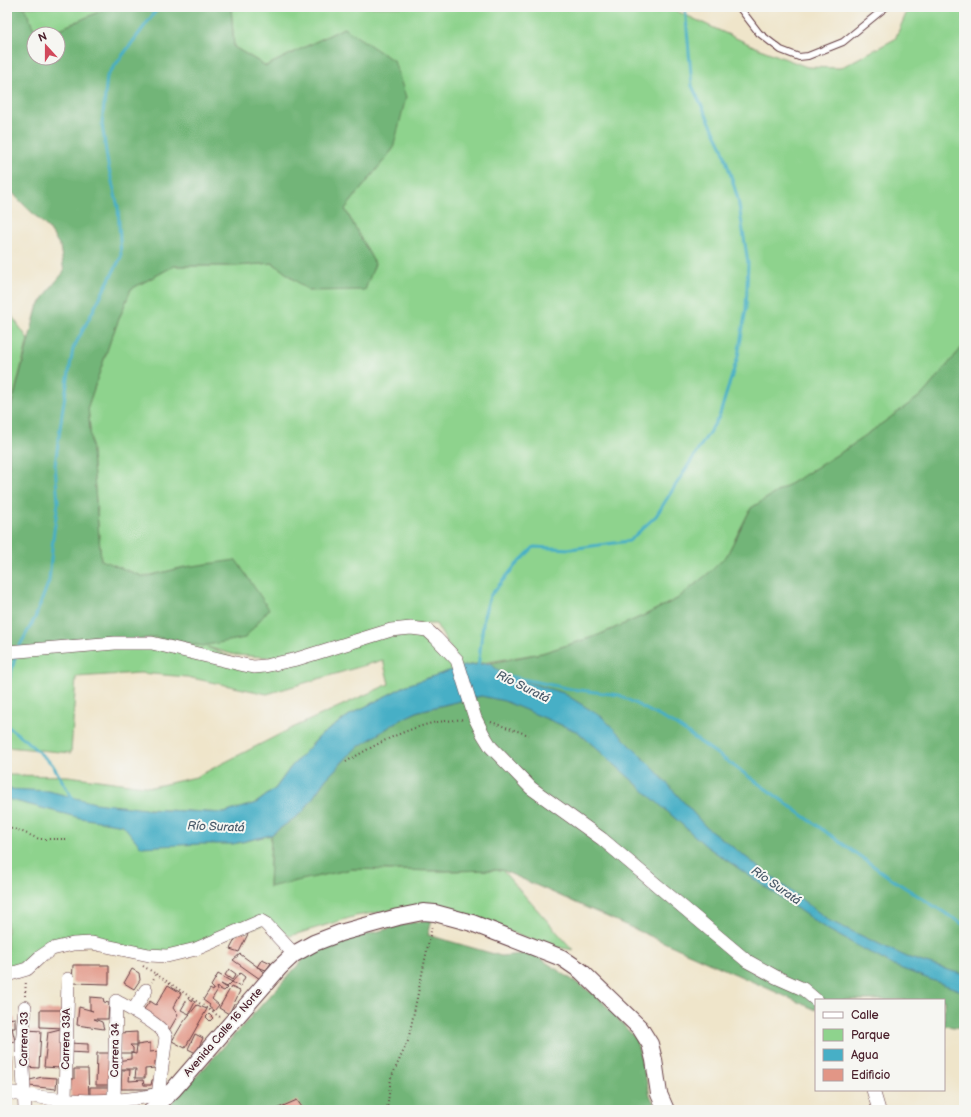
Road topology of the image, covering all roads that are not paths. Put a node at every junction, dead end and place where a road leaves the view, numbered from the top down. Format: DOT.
graph roads {
  1 [pos="739,7"];
  2 [pos="886,7"];
  3 [pos="7,652"];
  4 [pos="294,954"];
  5 [pos="7,975"];
  6 [pos="68,979"];
  7 [pos="146,990"];
  8 [pos="815,999"];
  9 [pos="25,1007"];
  10 [pos="133,1011"];
  11 [pos="873,1091"];
  12 [pos="7,1092"];
  13 [pos="165,1092"];
  14 [pos="24,1095"];
  15 [pos="65,1099"];
  16 [pos="114,1100"];
  17 [pos="25,1110"];
  18 [pos="152,1110"];
  19 [pos="666,1110"];
  20 [pos="879,1110"];
  1 -- 2 [label="lane"];
  3 -- 8 [label="street"];
  4 -- 5 [label="street"];
  4 -- 13 [label="street, Avenida Calle 16 Norte"];
  4 -- 19 [label="street, Avenida Calle 16 Norte"];
  6 -- 15 [label="street, Carrera 33A"];
  7 -- 10 [label="street"];
  9 -- 14 [label="street, Carrera 33"];
  10 -- 13 [label="street"];
  10 -- 16 [label="street, Carrera 34"];
  11 -- 20 [label="street"];
  12 -- 14 [label="street"];
  13 -- 16 [label="street"];
  13 -- 18 [label="street, Avenida Calle 16 Norte"];
  14 -- 15 [label="street"];
  14 -- 17 [label="street, Carrera 33"];
  15 -- 16 [label="street"];
}
